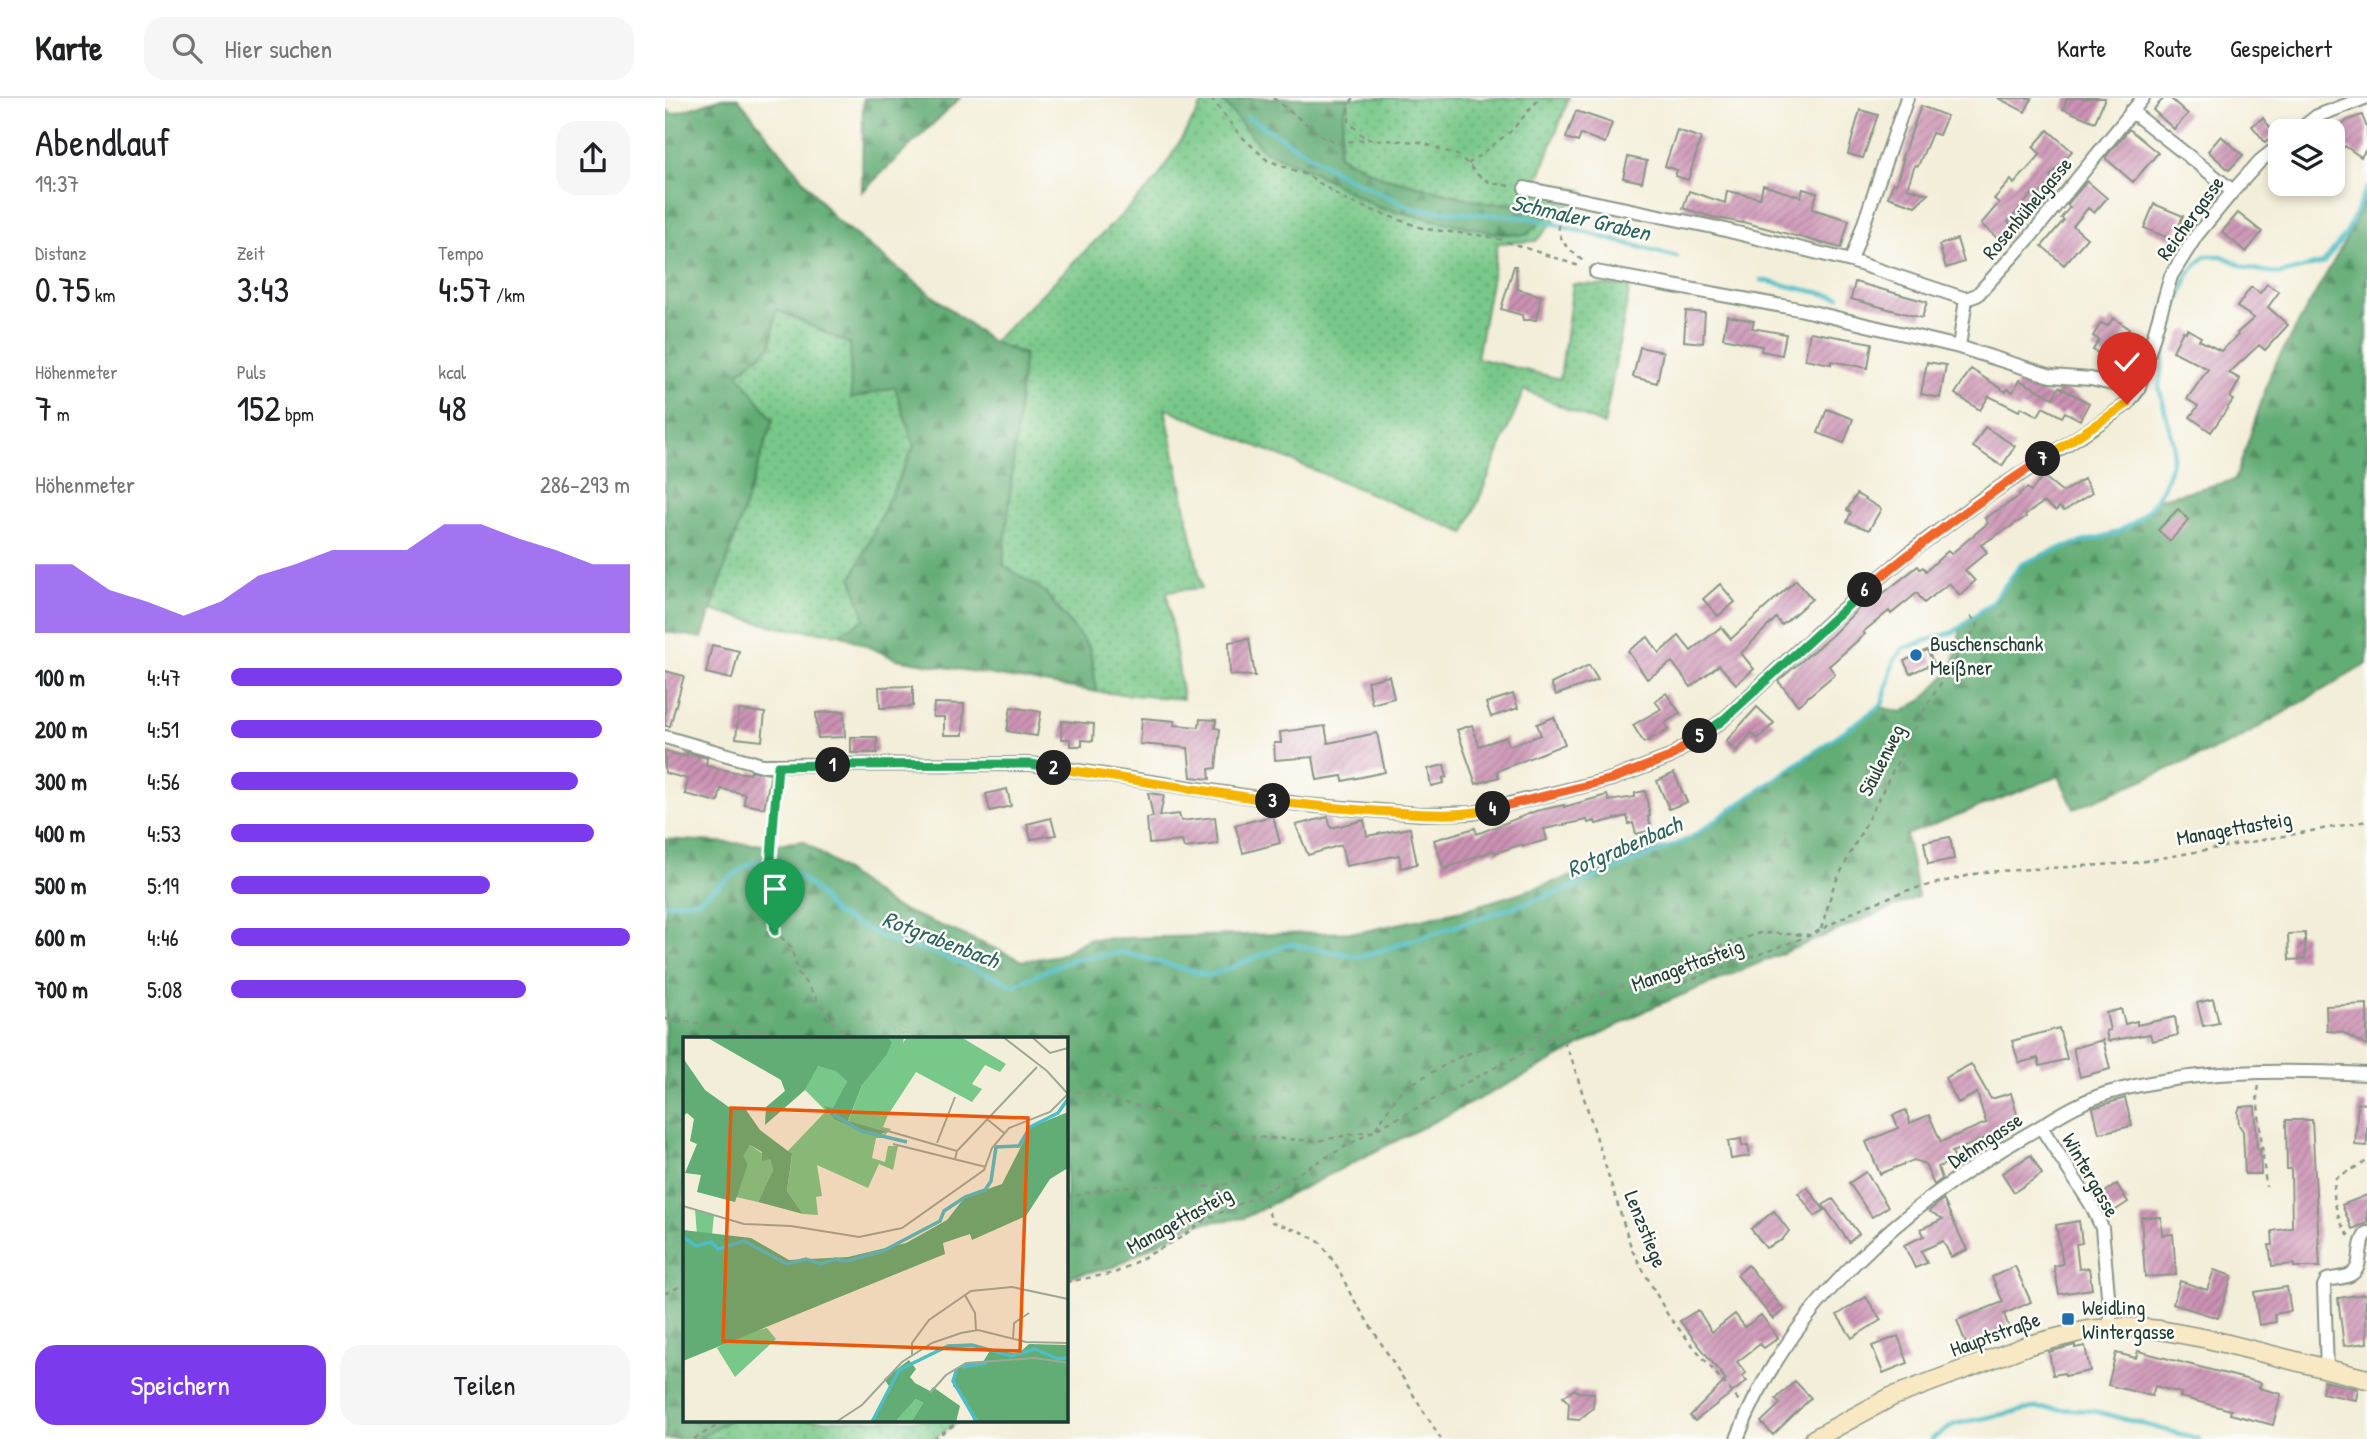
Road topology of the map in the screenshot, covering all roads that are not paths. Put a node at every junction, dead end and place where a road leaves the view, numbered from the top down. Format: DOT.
graph roads {
  1 [pos="1907,98"];
  2 [pos="2143,98"];
  3 [pos="2365,98"];
  4 [pos="2131,111"];
  5 [pos="2313,119"];
  6 [pos="2268,154"];
  7 [pos="1525,188"];
  8 [pos="2233,191"];
  9 [pos="1851,261"];
  10 [pos="1596,272"];
  11 [pos="1966,299"];
  12 [pos="1959,347"];
  13 [pos="2138,390"];
  14 [pos="665,737"];
  15 [pos="2367,1074"];
  16 [pos="2041,1127"];
  17 [pos="2367,1233"];
  18 [pos="2111,1328"];
  19 [pos="2327,1370"];
  20 [pos="2367,1379"];
  21 [pos="1737,1439"];
  22 [pos="1814,1439"];
  1 -- 9 [label="street"];
  2 -- 4 [label="street, Rosenbühelgasse"];
  3 -- 5 [label="street"];
  4 -- 8 [label="street"];
  4 -- 11 [label="street, Rosenbühelgasse"];
  6 -- 8 [label="street, Reichergasse"];
  7 -- 9 [label="street"];
  8 -- 13 [label="street, Reichergasse"];
  9 -- 11 [label="street"];
  10 -- 12 [label="street"];
  11 -- 12 [label="street"];
  12 -- 13 [label="street"];
  13 -- 14 [label="street"];
  15 -- 16 [label="street, Dehmgasse"];
  16 -- 18 [label="street, Wintergasse"];
  16 -- 21 [label="street, Dehmgasse"];
  17 -- 19 [label="street"];
  18 -- 19 [label="main road, Hauptstraße"];
  18 -- 22 [label="main road, Hauptstraße"];
  19 -- 20 [label="main road, Hauptstraße"];
}
